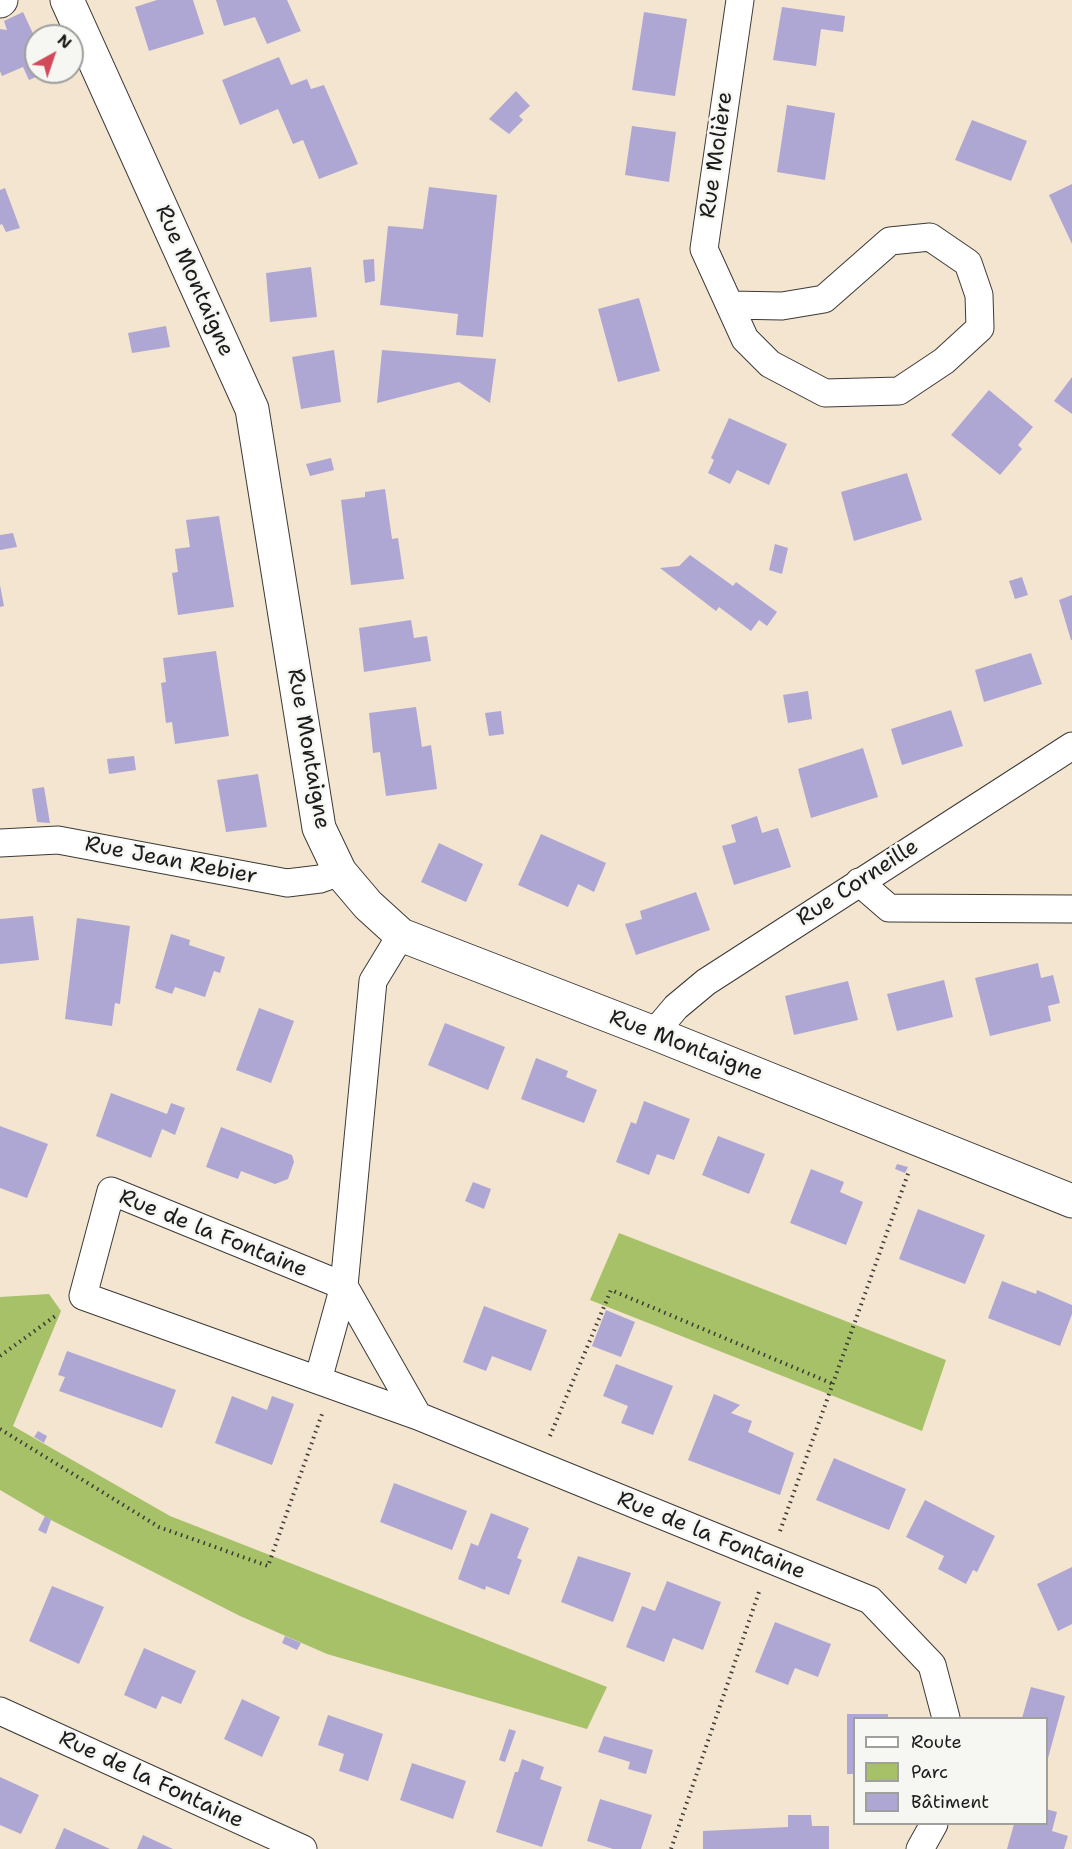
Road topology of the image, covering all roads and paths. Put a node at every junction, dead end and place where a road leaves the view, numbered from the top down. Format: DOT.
graph roads {
  1 [pos="67,0"];
  2 [pos="740,0"];
  3 [pos="732,305"];
  4 [pos="1072,746"];
  5 [pos="0,843"];
  6 [pos="340,872"];
  7 [pos="859,882"];
  8 [pos="1072,909"];
  9 [pos="401,935"];
  10 [pos="654,1033"];
  11 [pos="921,1139"];
  12 [pos="1072,1201"];
  13 [pos="344,1286"];
  14 [pos="83,1296"];
  15 [pos="0,1356"];
  16 [pos="325,1383"];
  17 [pos="833,1384"];
  18 [pos="418,1416"];
  19 [pos="0,1429"];
  20 [pos="538,1465"];
  21 [pos="770,1560"];
  22 [pos="0,1710"];
  23 [pos="945,1717"];
  24 [pos="933,1825"];
  25 [pos="303,1849"];
  26 [pos="671,1849"];
  27 [pos="920,1849"];
  1 -- 6 [label="street, Rue Montaigne"];
  2 -- 3 [label="street, Rue Molière"];
  3 -- 3 [label="street, Rue Molière"];
  4 -- 7 [label="street, Rue Corneille"];
  5 -- 6 [label="street, Rue Jean Rebier"];
  6 -- 9 [label="street, Rue Montaigne"];
  7 -- 8 [label="street"];
  7 -- 10 [label="street, Rue Corneille"];
  9 -- 10 [label="street, Rue Montaigne"];
  9 -- 13 [label="street"];
  10 -- 11 [label="street, Rue Montaigne"];
  11 -- 12 [label="street, Rue Montaigne"];
  11 -- 17 [label="path"];
  13 -- 14 [label="street, Rue de la Fontaine"];
  13 -- 16 [label="street"];
  13 -- 18 [label="street"];
  14 -- 15 [label="path"];
  14 -- 16 [label="street, Rue de la Fontaine"];
  16 -- 18 [label="street, Rue de la Fontaine"];
  16 -- 19 [label="path"];
  17 -- 20 [label="path"];
  17 -- 21 [label="path"];
  18 -- 20 [label="street, Rue de la Fontaine"];
  20 -- 21 [label="street, Rue de la Fontaine"];
  21 -- 23 [label="street, Rue de la Fontaine"];
  21 -- 26 [label="path"];
  22 -- 25 [label="street, Rue de la Fontaine"];
  24 -- 27 [label="street"];
}
